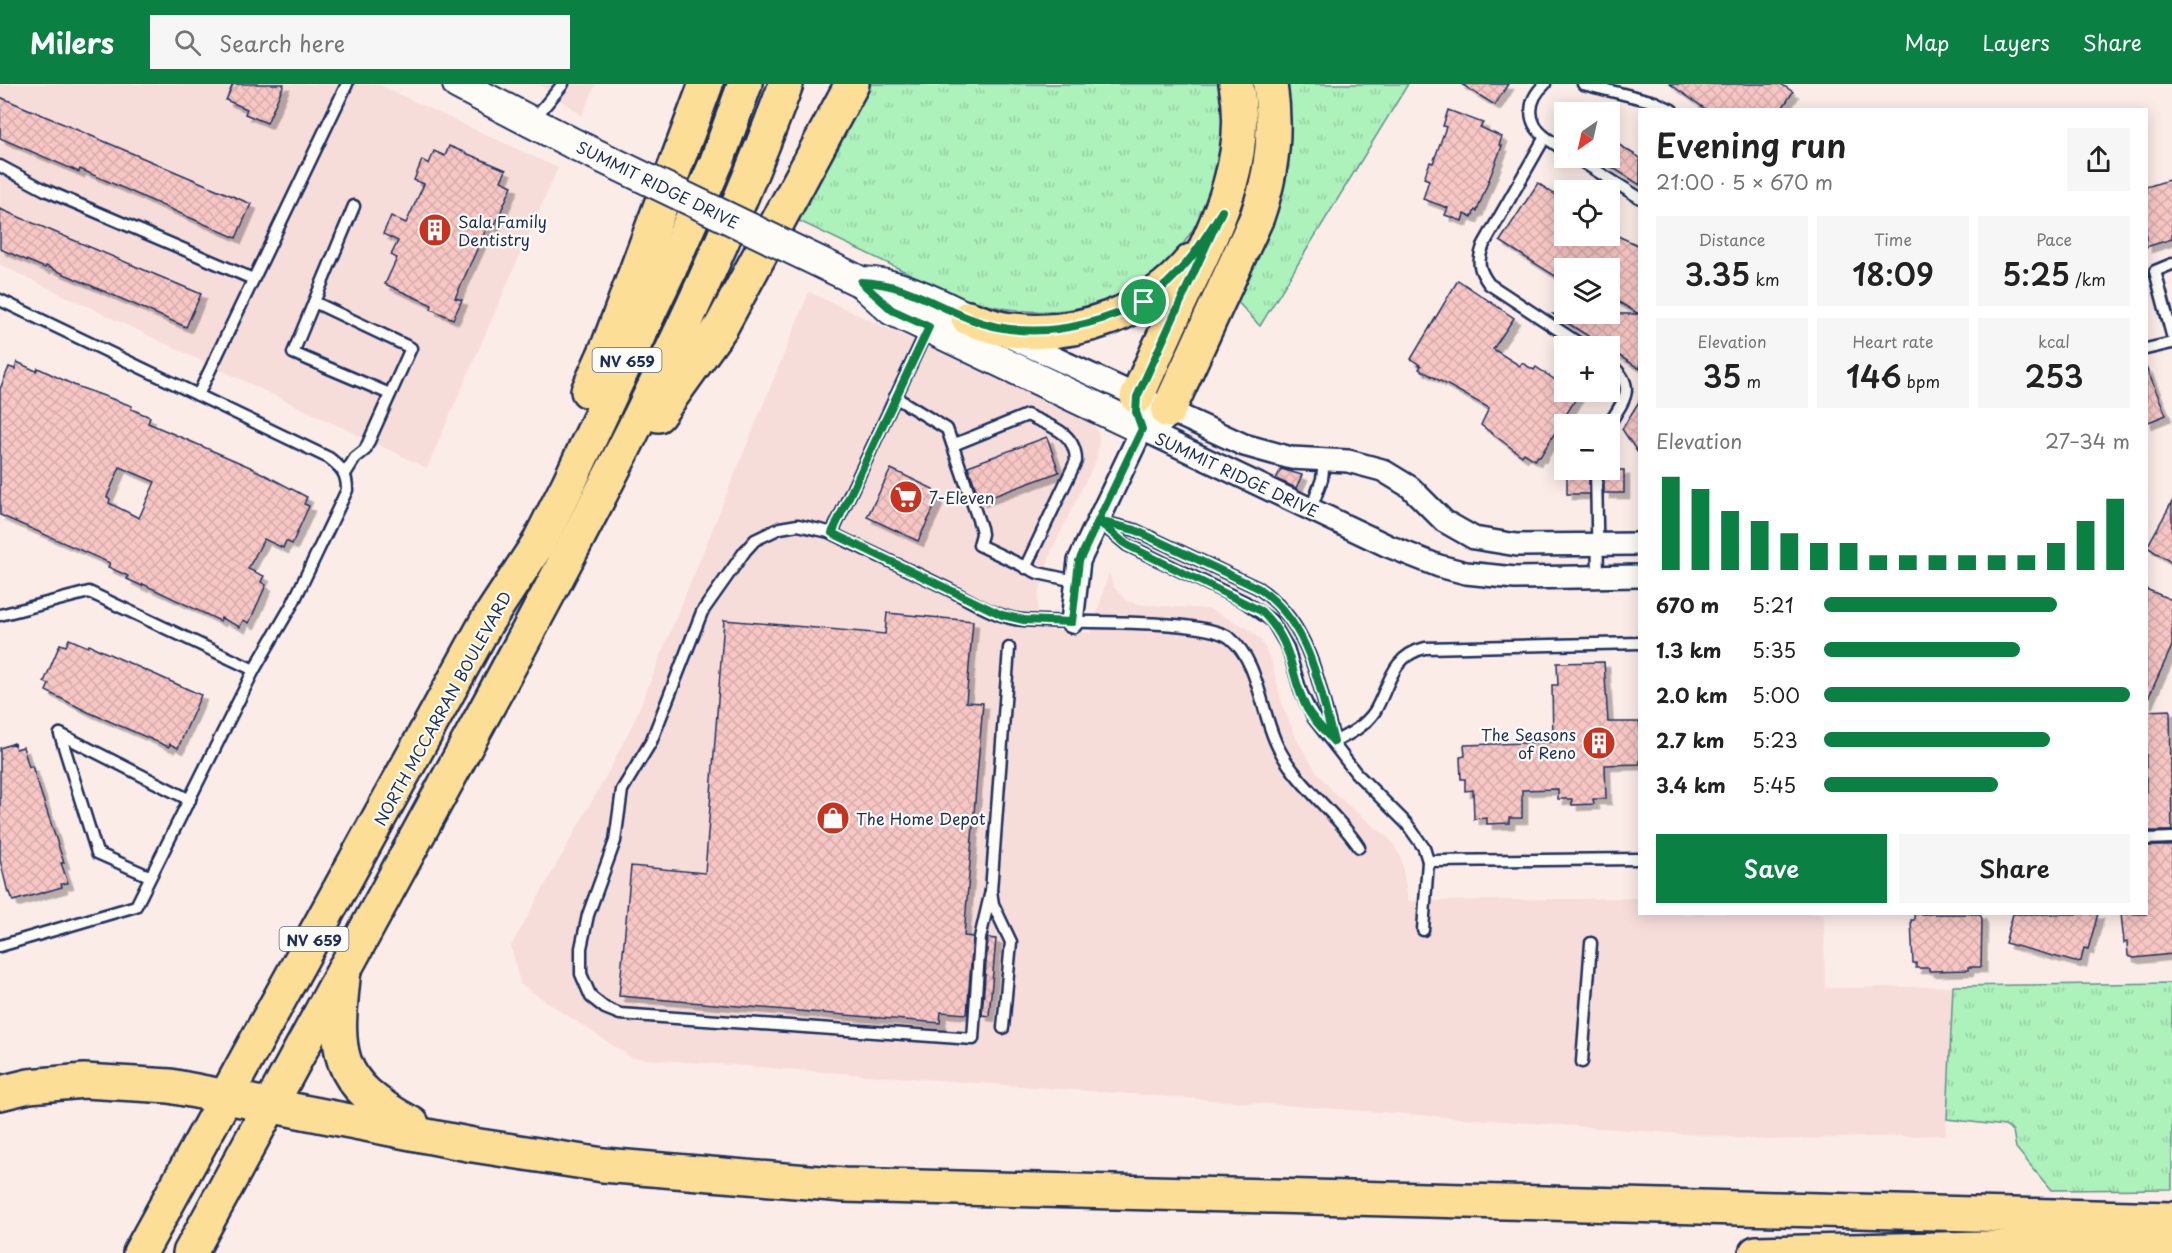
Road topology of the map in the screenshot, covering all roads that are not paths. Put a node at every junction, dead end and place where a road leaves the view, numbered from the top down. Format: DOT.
graph roads {
  1 [pos="347,84"];
  2 [pos="458,84"];
  3 [pos="562,84"];
  4 [pos="706,84"];
  5 [pos="745,84"];
  6 [pos="786,84"];
  7 [pos="852,84"];
  8 [pos="1236,84"];
  9 [pos="1270,84"];
  10 [pos="1545,84"];
  11 [pos="1583,84"];
  12 [pos="1668,108"];
  13 [pos="531,123"];
  14 [pos="1545,137"];
  15 [pos="1554,143"];
  16 [pos="0,166"];
  17 [pos="1592,168"];
  18 [pos="1638,197"];
  19 [pos="354,206"];
  20 [pos="1222,211"];
  21 [pos="2172,264"];
  22 [pos="253,279"];
  23 [pos="861,282"];
  24 [pos="0,300"];
  25 [pos="314,302"];
  26 [pos="968,318"];
  27 [pos="929,327"];
  28 [pos="2172,335"];
  29 [pos="1567,336"];
  30 [pos="2172,343"];
  31 [pos="2148,349"];
  32 [pos="1620,372"];
  33 [pos="390,394"];
  34 [pos="198,395"];
  35 [pos="895,397"];
  36 [pos="1137,397"];
  37 [pos="1615,414"];
  38 [pos="1155,420"];
  39 [pos="953,446"];
  40 [pos="1324,461"];
  41 [pos="345,474"];
  42 [pos="1596,480"];
  43 [pos="600,494"];
  44 [pos="1311,508"];
  45 [pos="1098,521"];
  46 [pos="832,533"];
  47 [pos="1598,544"];
  48 [pos="1638,544"];
  49 [pos="1025,568"];
  50 [pos="1638,576"];
  51 [pos="1598,577"];
  52 [pos="1075,581"];
  53 [pos="0,615"];
  54 [pos="1072,622"];
  55 [pos="486,623"];
  56 [pos="1638,643"];
  57 [pos="1009,648"];
  58 [pos="254,670"];
  59 [pos="1334,742"];
  60 [pos="190,800"];
  61 [pos="2172,838"];
  62 [pos="2148,839"];
  63 [pos="1359,847"];
  64 [pos="1638,859"];
  65 [pos="1428,861"];
  66 [pos="149,876"];
  67 [pos="991,891"];
  68 [pos="1423,930"];
  69 [pos="1591,943"];
  70 [pos="0,946"];
  71 [pos="344,969"];
  72 [pos="1003,1028"];
  73 [pos="1582,1062"];
  74 [pos="0,1093"];
  75 [pos="228,1097"];
  76 [pos="270,1106"];
  77 [pos="473,1145"];
  78 [pos="2172,1219"];
  79 [pos="2172,1244"];
  80 [pos="140,1253"];
  81 [pos="190,1253"];
  82 [pos="1756,1253"];
  1 -- 22 [label="lane"];
  2 -- 13 [label="street, SUMMIT RIDGE DRIVE"];
  3 -- 13 [label="lane"];
  4 -- 55 [label="main road"];
  5 -- 55 [label="main road, NORTH MCCARRAN BOULEVARD / NV 659"];
  6 -- 43 [label="main road, NV 659"];
  7 -- 43 [label="main road"];
  8 -- 20 [label="main road"];
  9 -- 38 [label="main road"];
  10 -- 14 [label="lane"];
  11 -- 12 [label="lane"];
  13 -- 23 [label="street, SUMMIT RIDGE DRIVE, bridge"];
  14 -- 15 [label="lane"];
  14 -- 29 [label="lane"];
  16 -- 22 [label="lane"];
  17 -- 18 [label="lane"];
  19 -- 25 [label="lane"];
  20 -- 26 [label="main road"];
  20 -- 36 [label="main road"];
  21 -- 28 [label="lane"];
  22 -- 34 [label="lane"];
  23 -- 26 [label="street, SUMMIT RIDGE DRIVE"];
  23 -- 27 [label="street, SUMMIT RIDGE DRIVE"];
  24 -- 34 [label="lane"];
  25 -- 33 [label="lane"];
  25 -- 33 [label="lane"];
  26 -- 36 [label="street, SUMMIT RIDGE DRIVE"];
  27 -- 35 [label="lane"];
  27 -- 38 [label="street, SUMMIT RIDGE DRIVE"];
  30 -- 31 [label="lane"];
  32 -- 37 [label="lane"];
  33 -- 41 [label="lane"];
  34 -- 41 [label="lane"];
  35 -- 39 [label="lane"];
  35 -- 46 [label="lane"];
  36 -- 38 [label="street, SUMMIT RIDGE DRIVE"];
  36 -- 38 [label="street"];
  38 -- 40 [label="street, SUMMIT RIDGE DRIVE"];
  38 -- 44 [label="street, SUMMIT RIDGE DRIVE"];
  38 -- 45 [label="street"];
  39 -- 49 [label="lane"];
  39 -- 49 [label="lane"];
  40 -- 44 [label="lane"];
  40 -- 47 [label="street, SUMMIT RIDGE DRIVE"];
  41 -- 58 [label="lane"];
  42 -- 47 [label="lane"];
  43 -- 71 [label="main road, NV 659"];
  44 -- 51 [label="street, SUMMIT RIDGE DRIVE"];
  45 -- 52 [label="street"];
  45 -- 59 [label="lane"];
  45 -- 59 [label="lane"];
  46 -- 54 [label="lane"];
  46 -- 67 [label="lane"];
  47 -- 48 [label="street, SUMMIT RIDGE DRIVE"];
  47 -- 51 [label="lane"];
  49 -- 52 [label="lane"];
  50 -- 51 [label="street, SUMMIT RIDGE DRIVE"];
  52 -- 54 [label="street"];
  53 -- 58 [label="lane"];
  54 -- 63 [label="lane"];
  55 -- 75 [label="main road, NORTH MCCARRAN BOULEVARD / NV 659"];
  56 -- 59 [label="lane"];
  57 -- 67 [label="lane"];
  58 -- 60 [label="lane"];
  59 -- 65 [label="lane"];
  60 -- 66 [label="lane"];
  60 -- 66 [label="lane"];
  61 -- 62 [label="lane"];
  64 -- 65 [label="lane"];
  65 -- 68 [label="lane"];
  66 -- 70 [label="lane"];
  67 -- 72 [label="lane"];
  69 -- 73 [label="lane"];
  71 -- 76 [label="main road, NV 659"];
  71 -- 77 [label="main road"];
  74 -- 75 [label="main road"];
  75 -- 76 [label="main road"];
  75 -- 80 [label="main road, NORTH MCCARRAN BOULEVARD / NV 659"];
  76 -- 77 [label="main road"];
  76 -- 81 [label="main road, NV 659"];
  77 -- 78 [label="main road"];
  79 -- 82 [label="main road"];
}
